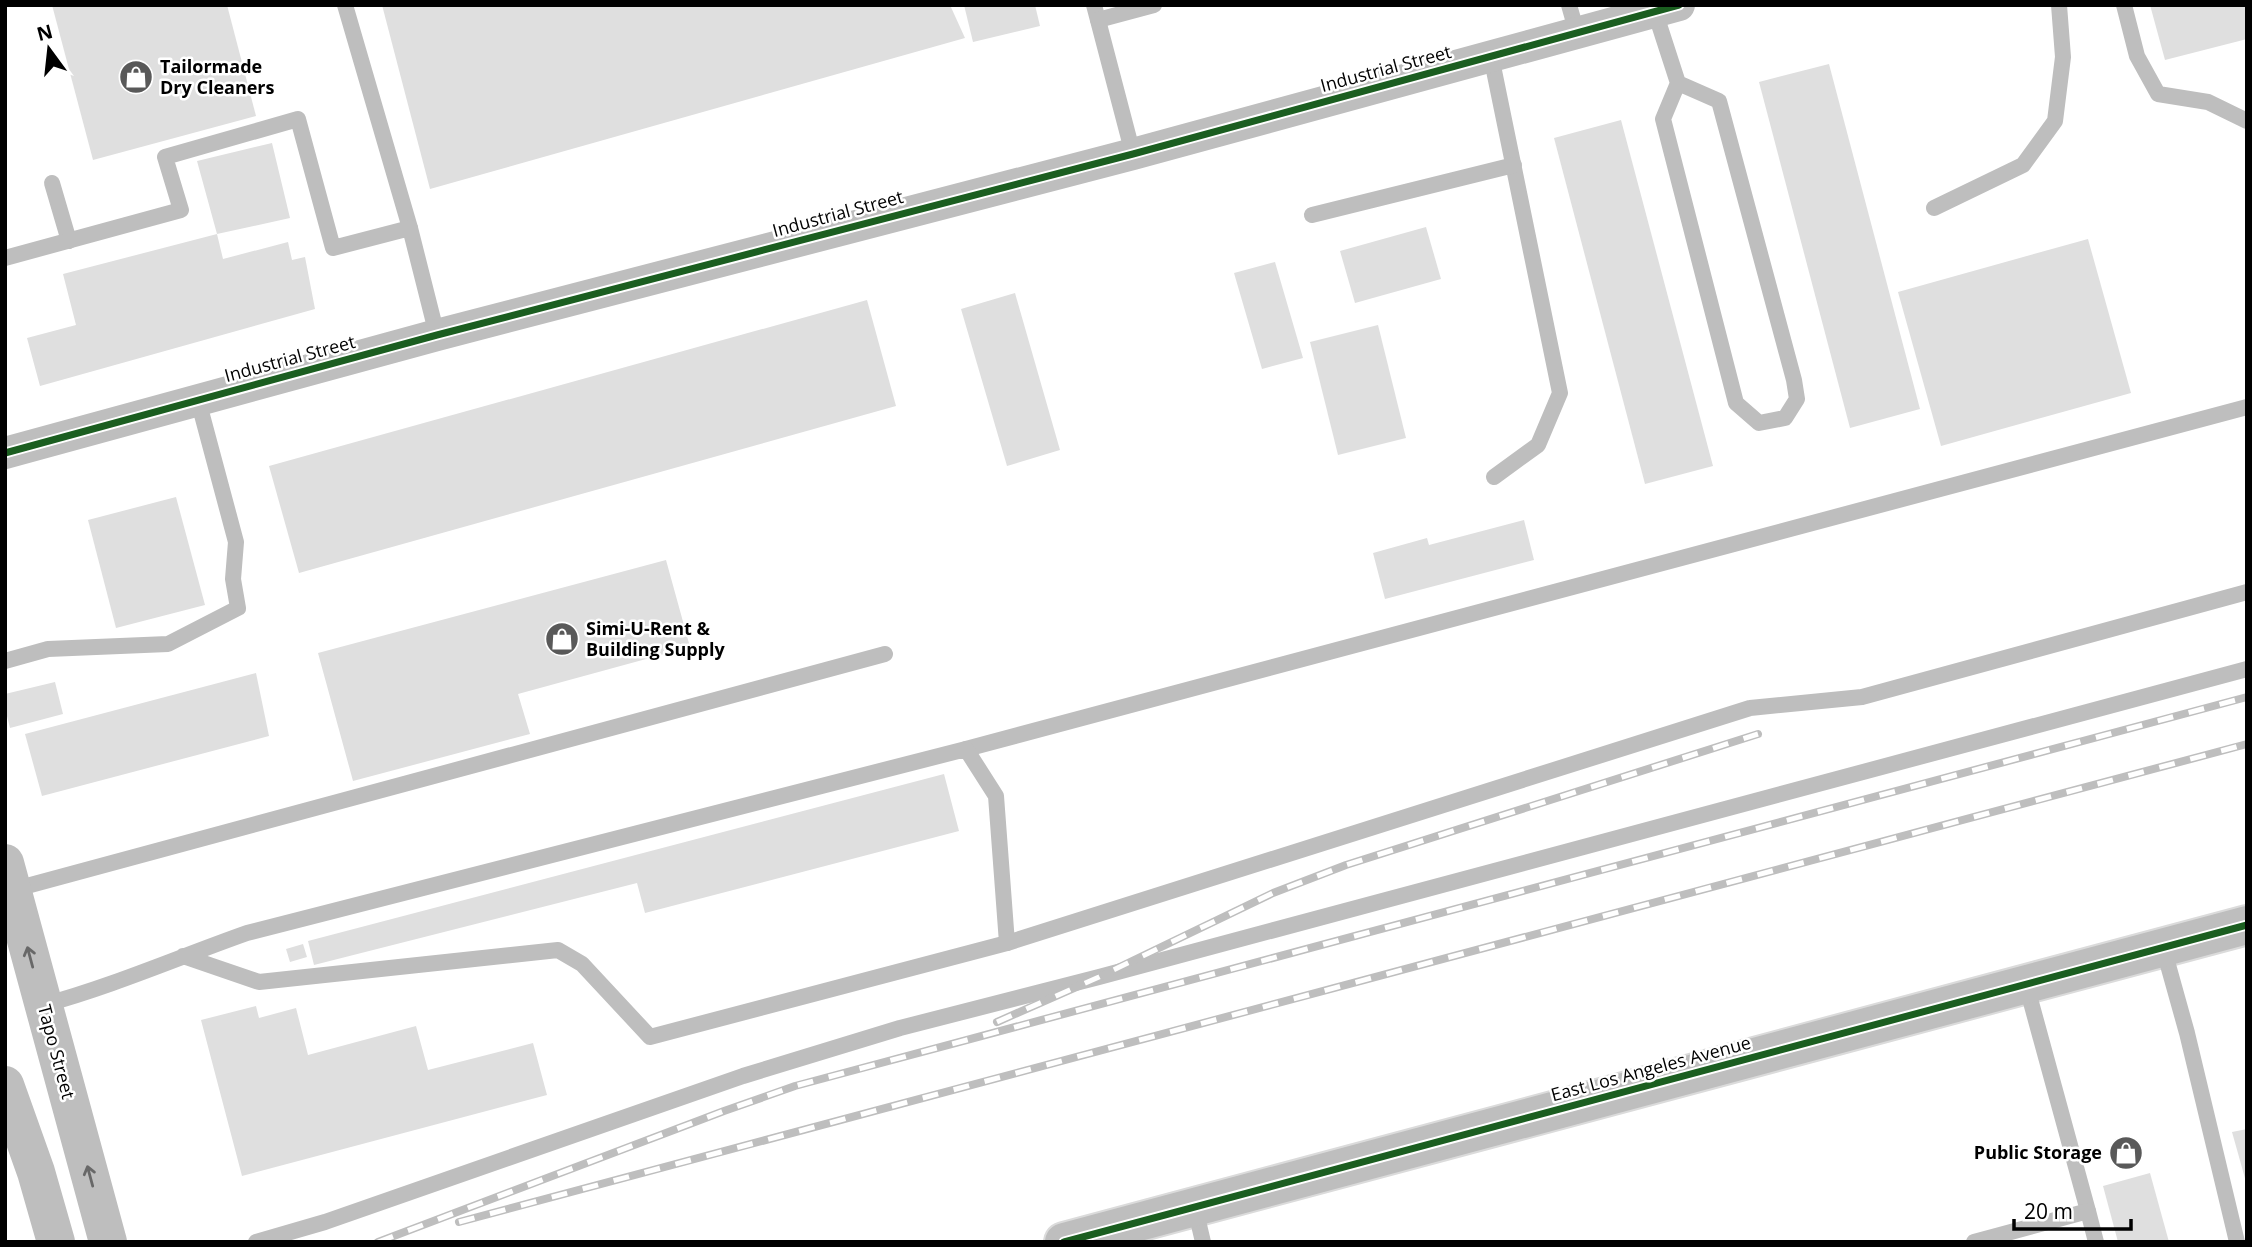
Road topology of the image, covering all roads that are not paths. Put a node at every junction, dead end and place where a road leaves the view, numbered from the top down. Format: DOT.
graph roads {
  1 [pos="345,5"];
  2 [pos="1154,5"];
  3 [pos="2059,5"];
  4 [pos="2124,5"];
  5 [pos="1667,8"];
  6 [pos="1096,13"];
  7 [pos="1573,19"];
  8 [pos="1490,57"];
  9 [pos="1678,83"];
  10 [pos="2247,121"];
  11 [pos="1133,154"];
  12 [pos="1514,165"];
  13 [pos="52,183"];
  14 [pos="1934,208"];
  15 [pos="1312,215"];
  16 [pos="410,228"];
  17 [pos="69,241"];
  18 [pos="5,258"];
  19 [pos="437,335"];
  20 [pos="198,400"];
  21 [pos="2247,407"];
  22 [pos="5,453"];
  23 [pos="1494,477"];
  24 [pos="2247,592"];
  25 [pos="885,654"];
  26 [pos="5,661"];
  27 [pos="2247,669"];
  28 [pos="966,749"];
  29 [pos="11,900"];
  30 [pos="2247,925"];
  31 [pos="1007,943"];
  32 [pos="2163,947"];
  33 [pos="183,956"];
  34 [pos="2026,984"];
  35 [pos="43,1005"];
  36 [pos="5,1086"];
  37 [pos="2088,1211"];
  38 [pos="1199,1225"];
  39 [pos="55,1242"];
  40 [pos="108,1242"];
  41 [pos="256,1242"];
  42 [pos="1064,1242"];
  43 [pos="1974,1242"];
  44 [pos="2096,1242"];
  45 [pos="2237,1242"];
  1 -- 16 [label="lane"];
  2 -- 6 [label="lane"];
  3 -- 14 [label="lane"];
  4 -- 10 [label="lane"];
  5 -- 7 [label="street, Industrial Street"];
  5 -- 9 [label="lane"];
  6 -- 11 [label="lane"];
  7 -- 8 [label="street, Industrial Street"];
  8 -- 11 [label="street, Industrial Street"];
  8 -- 12 [label="lane"];
  9 -- 9 [label="lane"];
  11 -- 19 [label="street, Industrial Street"];
  12 -- 15 [label="lane"];
  12 -- 23 [label="lane"];
  13 -- 17 [label="lane"];
  16 -- 17 [label="lane"];
  16 -- 19 [label="lane"];
  17 -- 18 [label="lane"];
  19 -- 20 [label="street, Industrial Street"];
  20 -- 22 [label="street, Industrial Street"];
  20 -- 26 [label="lane"];
  21 -- 28 [label="lane"];
  24 -- 31 [label="lane"];
  25 -- 29 [label="lane"];
  27 -- 41 [label="lane"];
  28 -- 31 [label="lane"];
  28 -- 33 [label="lane"];
  35 -- 29 [label="main road, Tapo Street, one-way"];
  30 -- 32 [label="main road, East Los Angeles Avenue"];
  31 -- 33 [label="lane"];
  32 -- 34 [label="main road, East Los Angeles Avenue"];
  32 -- 45 [label="lane"];
  33 -- 35 [label="lane"];
  34 -- 37 [label="lane"];
  34 -- 38 [label="main road, East Los Angeles Avenue"];
  40 -- 35 [label="main road, Tapo Street, one-way"];
  36 -- 39 [label="main road"];
  37 -- 43 [label="lane"];
  37 -- 44 [label="lane"];
  38 -- 42 [label="main road, East Los Angeles Avenue"];
}
